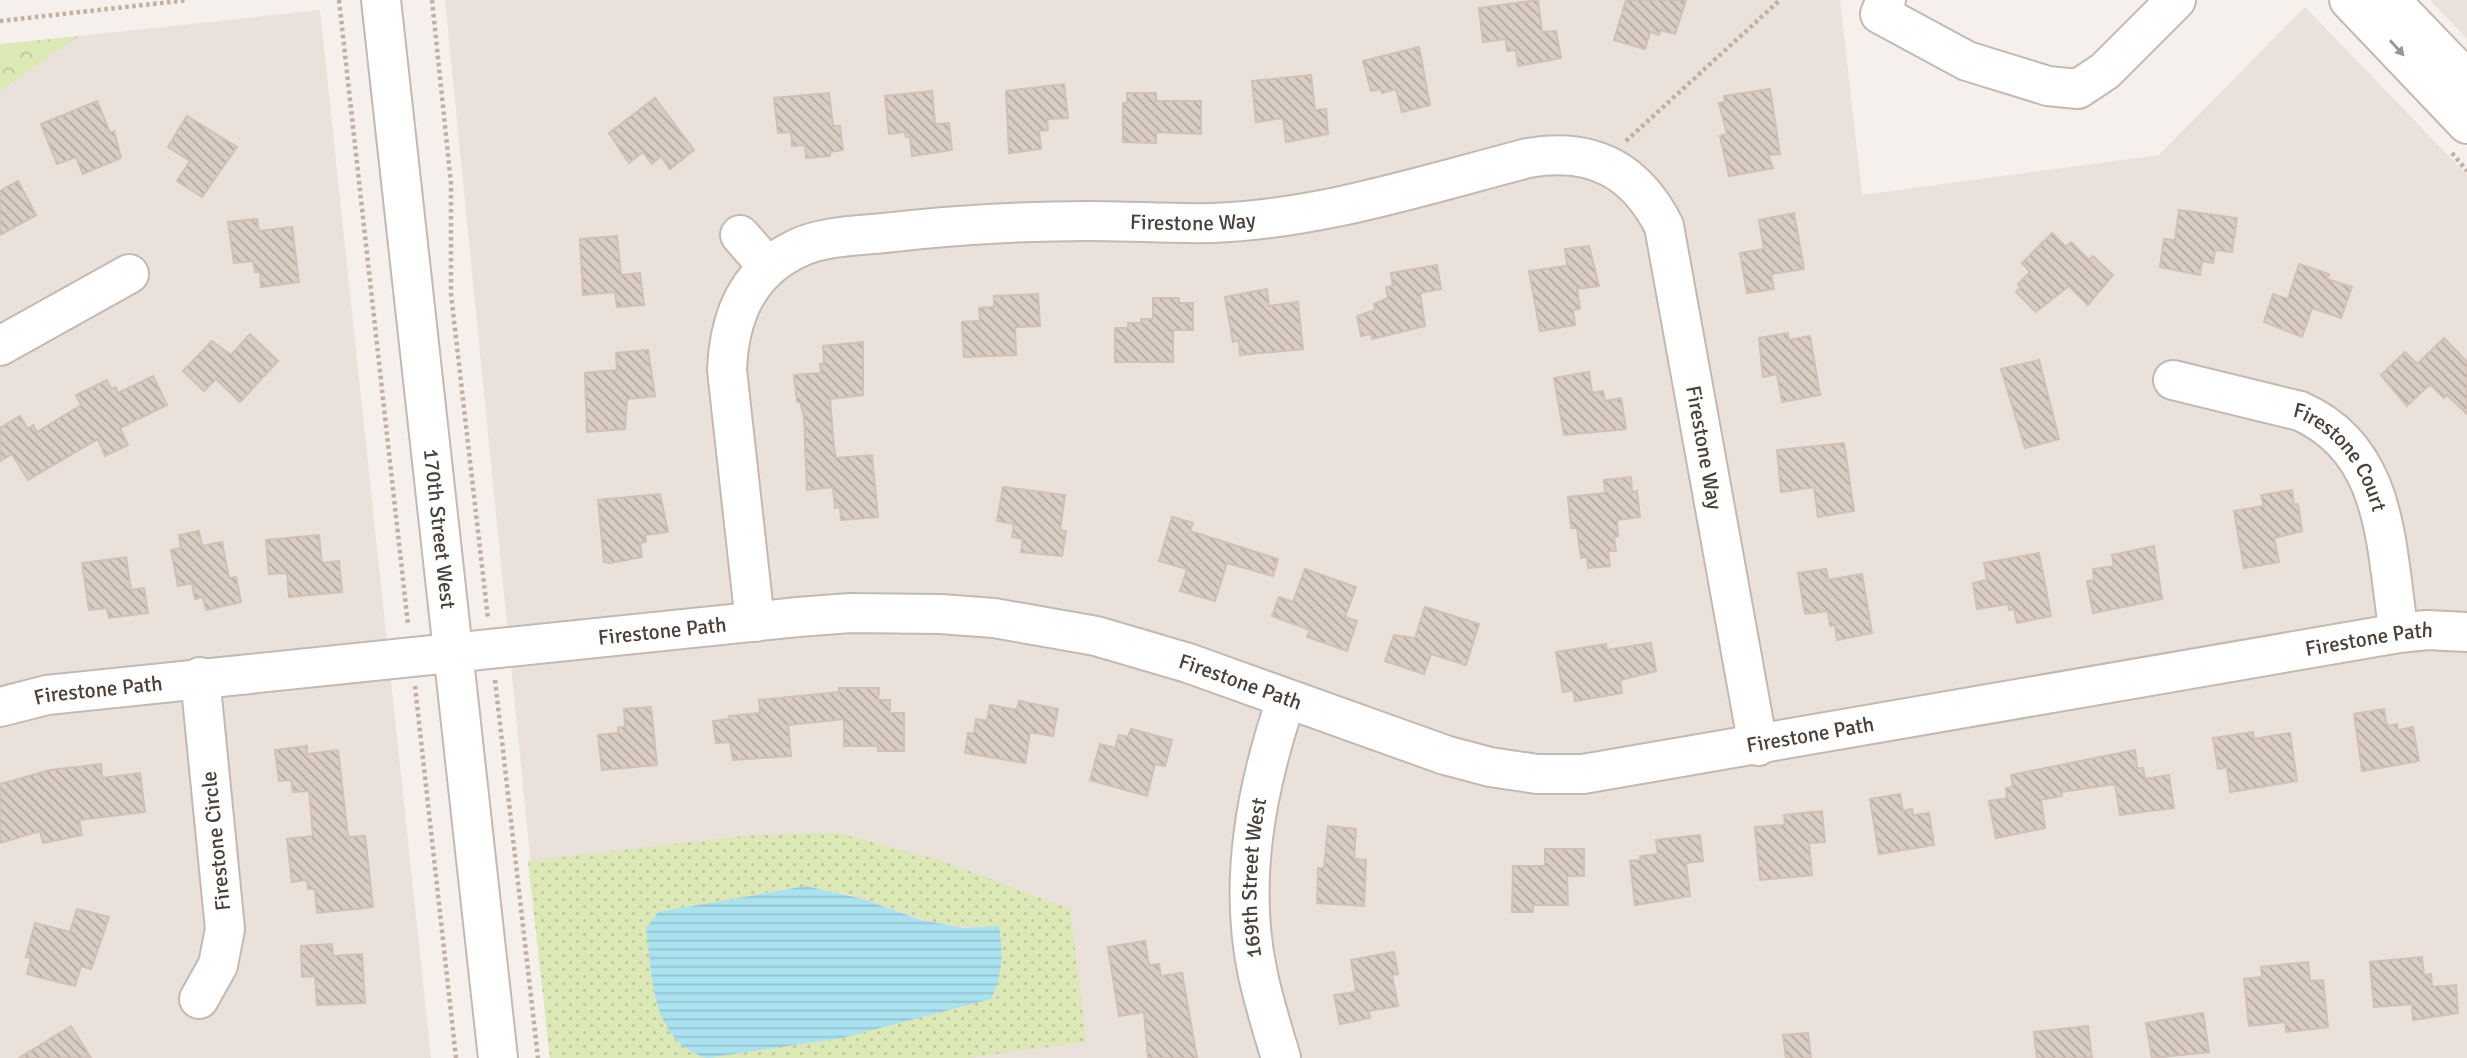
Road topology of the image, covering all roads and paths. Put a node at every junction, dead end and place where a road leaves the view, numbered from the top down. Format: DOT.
graph roads {
  1 [pos="188,0"];
  2 [pos="338,0"];
  3 [pos="381,0"];
  4 [pos="432,0"];
  5 [pos="1780,0"];
  6 [pos="1886,0"];
  7 [pos="2176,0"];
  8 [pos="2349,0"];
  9 [pos="2390,0"];
  10 [pos="0,21"];
  11 [pos="2467,80"];
  12 [pos="2467,124"];
  13 [pos="1620,154"];
  14 [pos="740,235"];
  15 [pos="768,267"];
  16 [pos="129,274"];
  17 [pos="0,346"];
  18 [pos="2172,380"];
  19 [pos="755,622"];
  20 [pos="2467,632"];
  21 [pos="2399,633"];
  22 [pos="491,650"];
  23 [pos="453,652"];
  24 [pos="411,655"];
  25 [pos="200,677"];
  26 [pos="1286,700"];
  27 [pos="0,707"];
  28 [pos="1758,746"];
  29 [pos="198,999"];
  30 [pos="456,1058"];
  31 [pos="498,1058"];
  32 [pos="538,1058"];
  33 [pos="1281,1058"];
  1 -- 10 [label="path"];
  2 -- 24 [label="path"];
  3 -- 23 [label="street, 170th Street West"];
  4 -- 22 [label="path"];
  5 -- 13 [label="path"];
  6 -- 7 [label="street"];
  8 -- 12 [label="street, one-way"];
  9 -- 11 [label="street"];
  13 -- 15 [label="street, Firestone Way"];
  13 -- 28 [label="street, Firestone Way"];
  14 -- 15 [label="street"];
  15 -- 19 [label="street, Firestone Way"];
  16 -- 17 [label="street"];
  18 -- 21 [label="street, Firestone Court"];
  19 -- 22 [label="street, Firestone Path"];
  19 -- 26 [label="street, Firestone Path"];
  20 -- 21 [label="street, Firestone Path"];
  21 -- 28 [label="street, Firestone Path"];
  22 -- 23 [label="street, Firestone Path"];
  22 -- 32 [label="path"];
  23 -- 24 [label="street, Firestone Path"];
  23 -- 31 [label="street, 170th Street West"];
  24 -- 25 [label="street, Firestone Path"];
  24 -- 30 [label="path"];
  25 -- 27 [label="street, Firestone Path"];
  25 -- 29 [label="street, Firestone Circle"];
  26 -- 28 [label="street, Firestone Path"];
  26 -- 33 [label="street, 169th Street West"];
}
